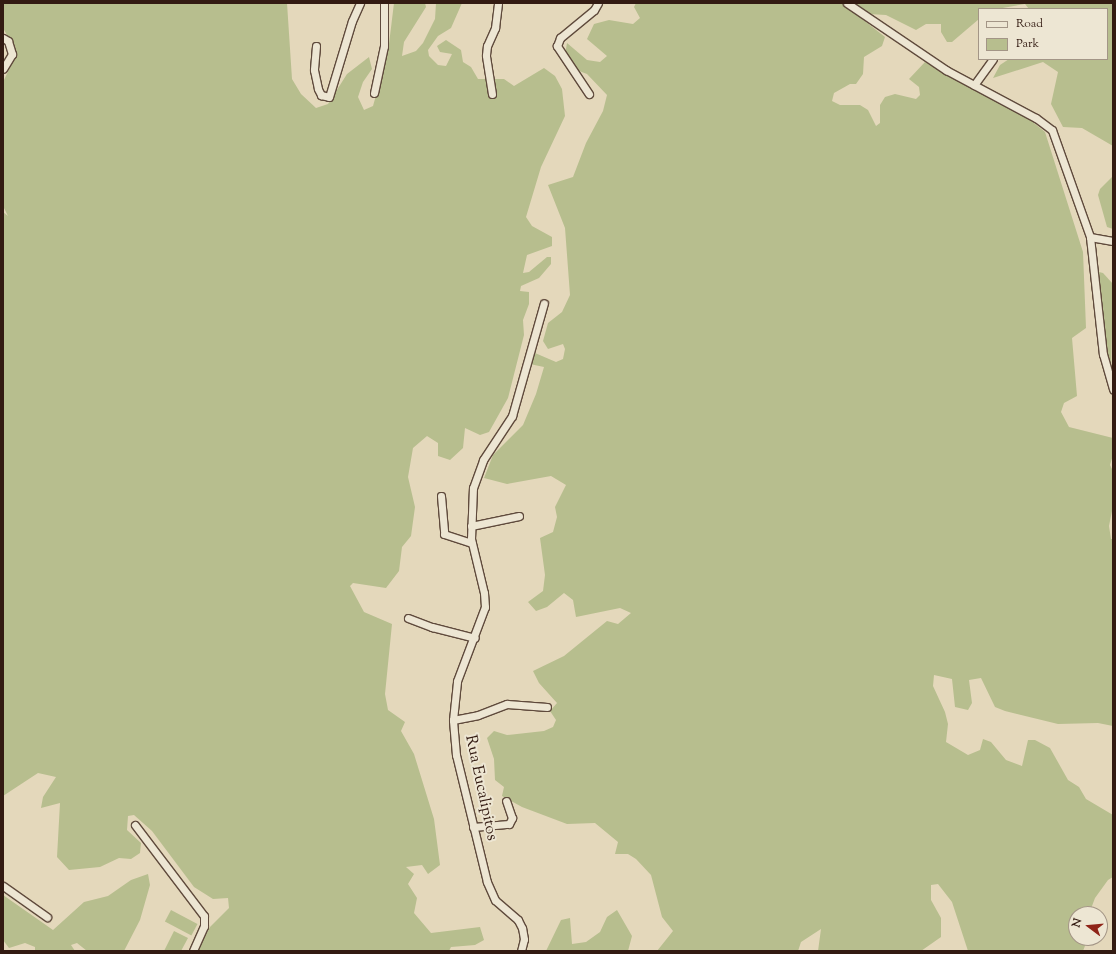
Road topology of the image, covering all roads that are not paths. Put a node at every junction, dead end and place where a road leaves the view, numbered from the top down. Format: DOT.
graph roads {
  1 [pos="360,3"];
  2 [pos="384,3"];
  3 [pos="498,3"];
  4 [pos="598,3"];
  5 [pos="847,3"];
  6 [pos="3,38"];
  7 [pos="316,46"];
  8 [pos="992,60"];
  9 [pos="3,69"];
  10 [pos="974,85"];
  11 [pos="374,93"];
  12 [pos="492,94"];
  13 [pos="589,94"];
  14 [pos="1090,237"];
  15 [pos="1113,241"];
  16 [pos="544,303"];
  17 [pos="1113,390"];
  18 [pos="442,496"];
  19 [pos="519,516"];
  20 [pos="470,526"];
  21 [pos="472,543"];
  22 [pos="408,618"];
  23 [pos="475,638"];
  24 [pos="547,707"];
  25 [pos="453,720"];
  26 [pos="506,801"];
  27 [pos="135,825"];
  28 [pos="473,827"];
  29 [pos="3,886"];
  30 [pos="47,917"];
  31 [pos="193,951"];
  32 [pos="521,951"];
  1 -- 7 [label="street"];
  2 -- 11 [label="street"];
  3 -- 12 [label="street"];
  4 -- 13 [label="street"];
  5 -- 10 [label="street"];
  6 -- 9 [label="street"];
  8 -- 10 [label="street"];
  10 -- 14 [label="street"];
  14 -- 15 [label="street"];
  14 -- 17 [label="street"];
  16 -- 20 [label="street, Rua Eucalipitos"];
  18 -- 21 [label="street"];
  19 -- 20 [label="street"];
  20 -- 21 [label="street, Rua Eucalipitos"];
  21 -- 23 [label="street, Rua Eucalipitos"];
  22 -- 23 [label="street"];
  23 -- 25 [label="street, Rua Eucalipitos"];
  24 -- 25 [label="street"];
  25 -- 28 [label="street, Rua Eucalipitos"];
  26 -- 28 [label="street"];
  27 -- 31 [label="street"];
  28 -- 32 [label="street, Rua Eucalipitos"];
  29 -- 30 [label="street"];
}
